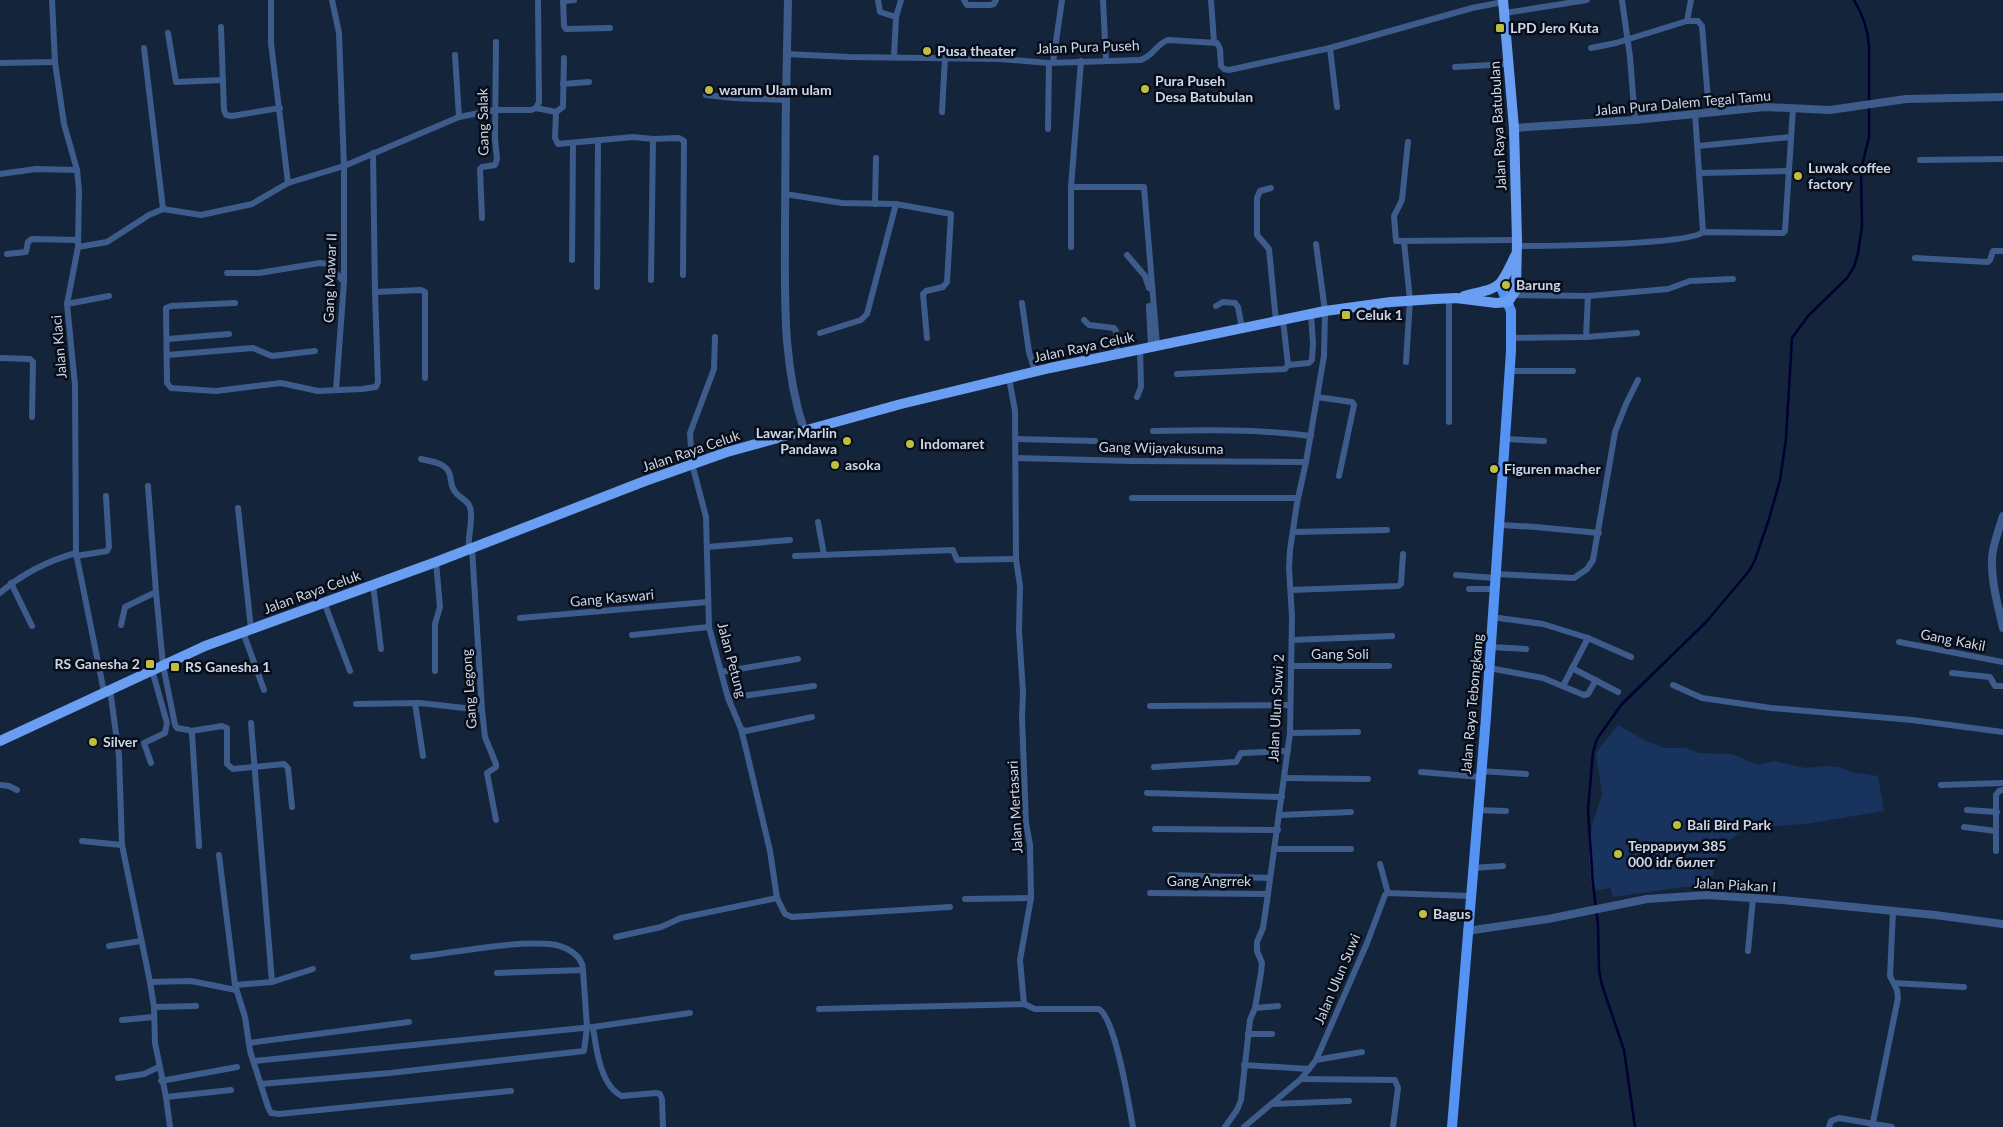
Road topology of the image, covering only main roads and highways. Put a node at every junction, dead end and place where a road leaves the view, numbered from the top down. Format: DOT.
graph roads {
  1 [pos="1503,1"];
  2 [pos="1517,246"];
  3 [pos="1500,285"];
  4 [pos="1453,298"];
  5 [pos="1511,299"];
  6 [pos="0,741"];
  7 [pos="1452,1127"];
  1 -- 2 [label="highway, Jalan Raya Batubulan"];
  2 -- 3 [label="highway, Jalan Raya Batubulan"];
  2 -- 5 [label="highway, Jalan Raya Batubulan"];
  3 -- 4 [label="highway, Jalan Raya Celuk"];
  3 -- 5 [label="main road, Jalan Raya Tebongkang"];
  4 -- 5 [label="highway, Jalan Raya Celuk"];
  4 -- 6 [label="highway, Jalan Raya Celuk"];
  5 -- 7 [label="main road, Jalan Raya Tebongkang"];
}
